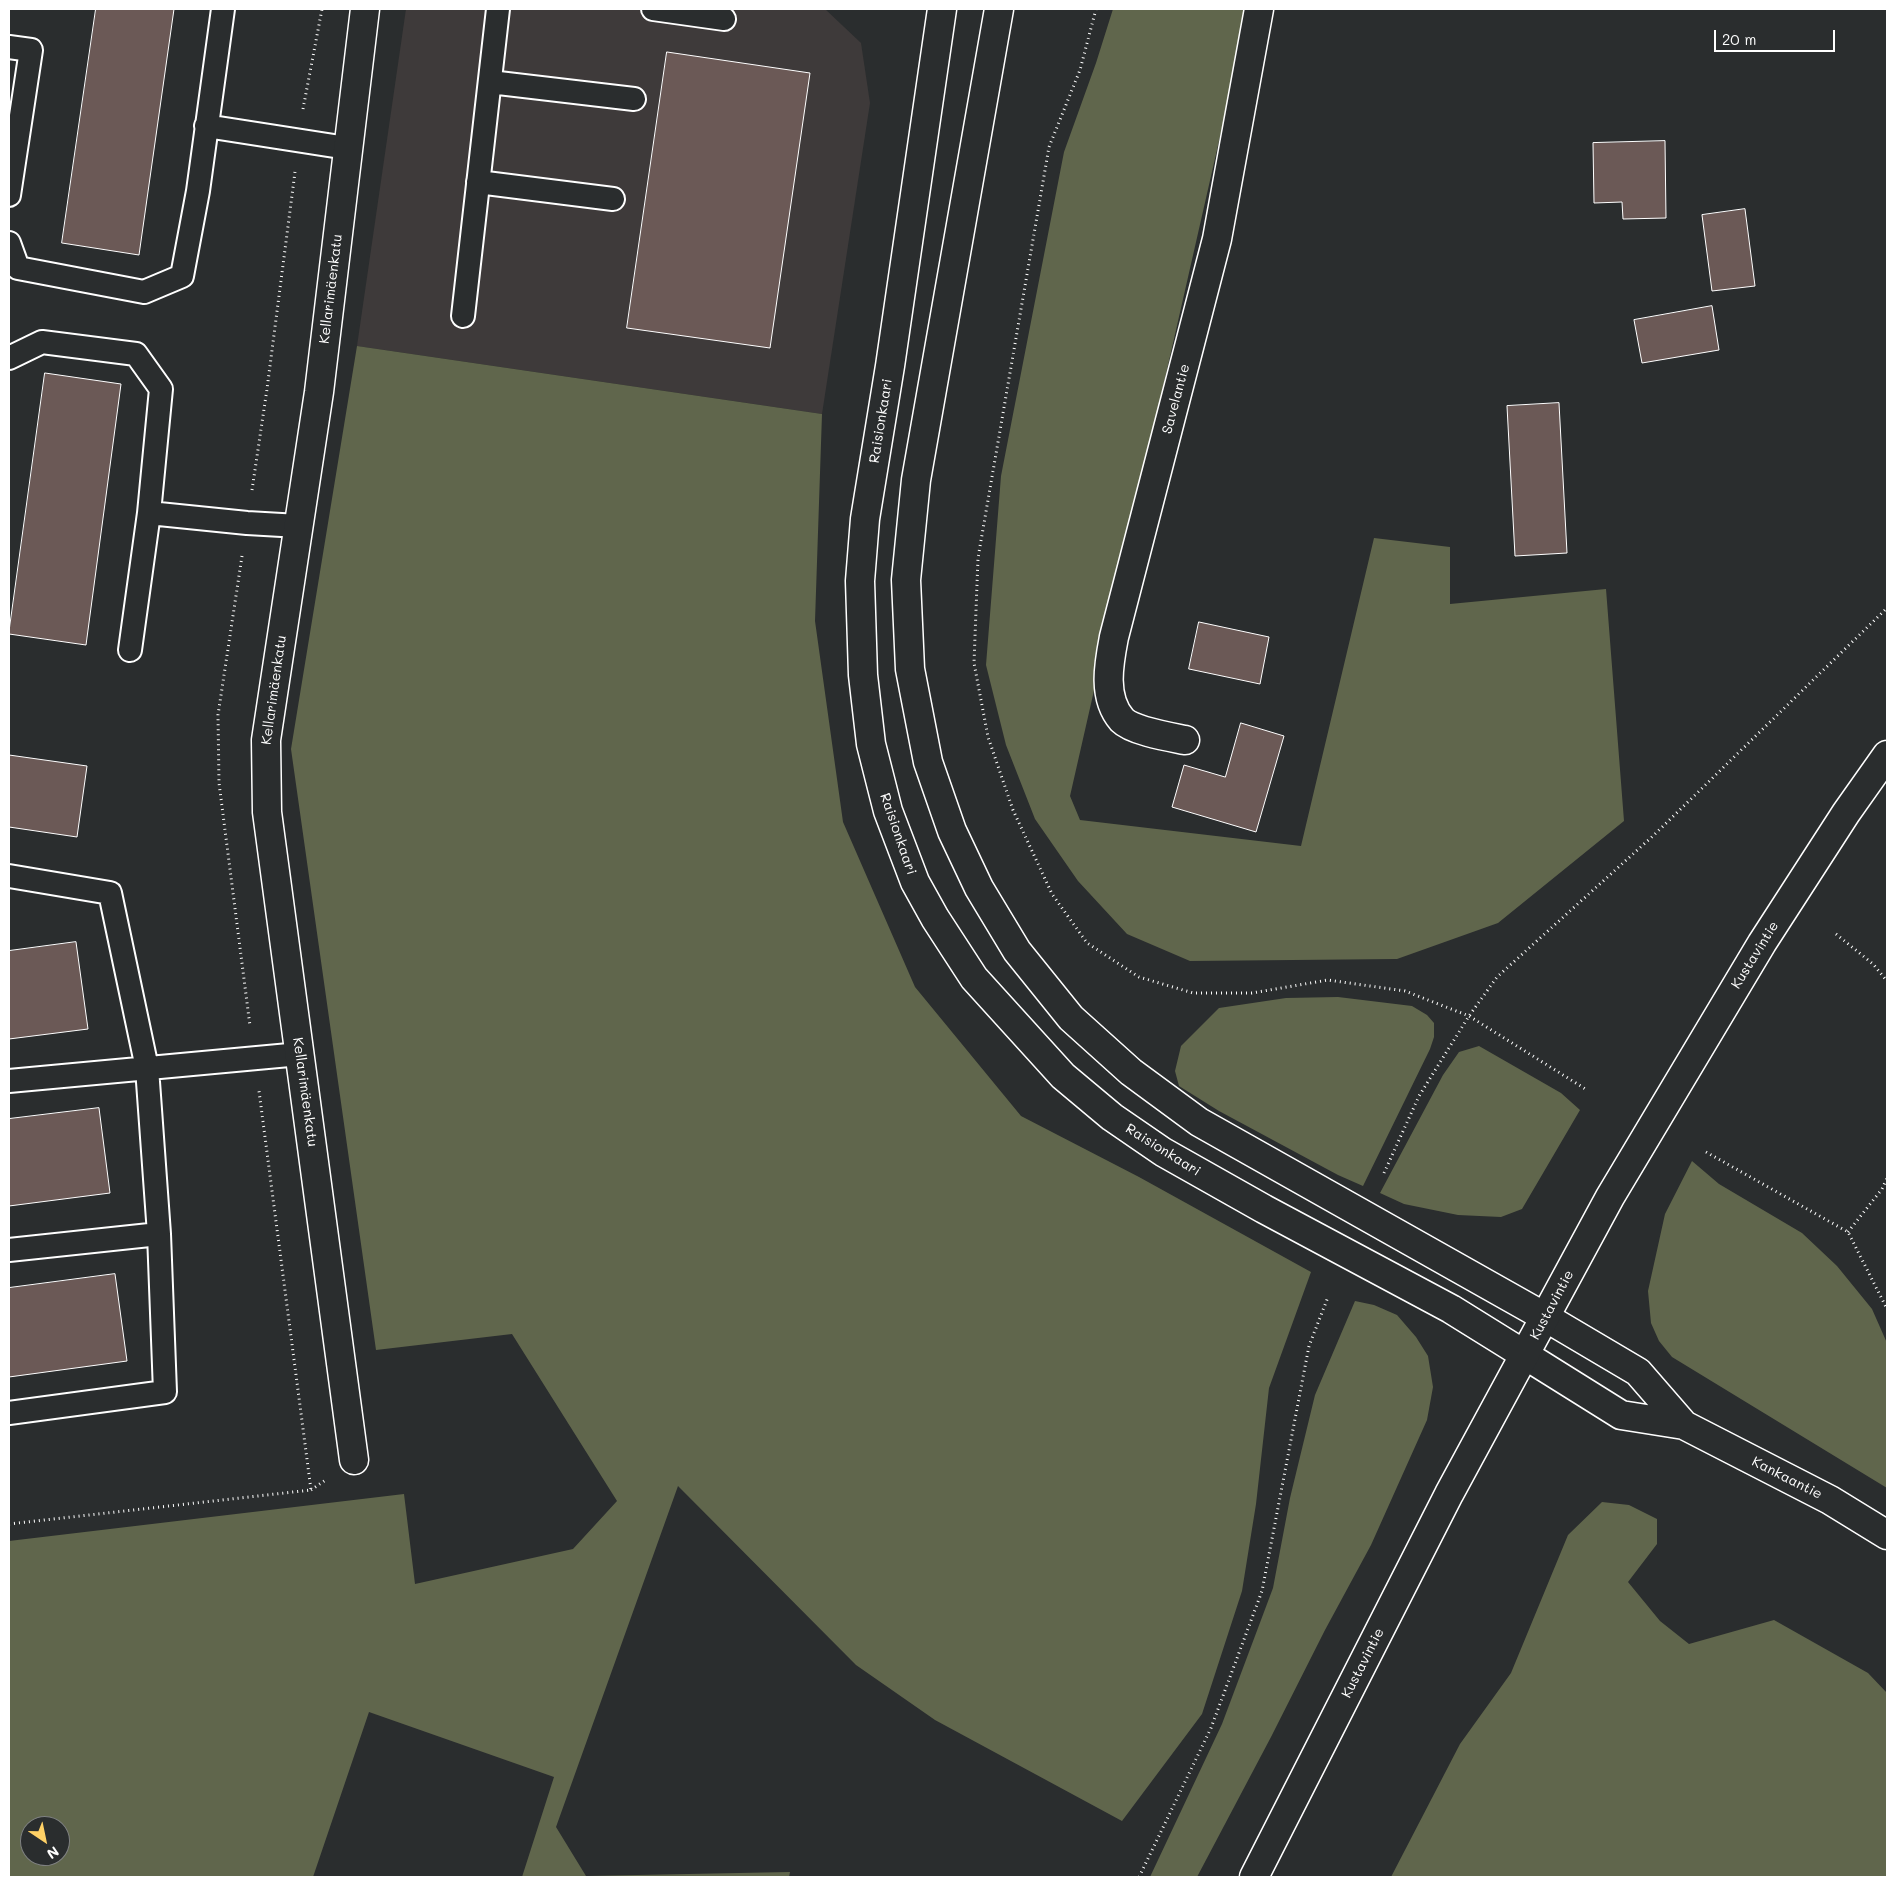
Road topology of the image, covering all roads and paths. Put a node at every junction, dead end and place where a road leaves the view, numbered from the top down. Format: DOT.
graph roads {
  1 [pos="223,9"];
  2 [pos="365,9"];
  3 [pos="498,9"];
  4 [pos="653,9"];
  5 [pos="942,9"];
  6 [pos="999,9"];
  7 [pos="1259,9"];
  8 [pos="724,19"];
  9 [pos="9,47"];
  10 [pos="490,82"];
  11 [pos="634,99"];
  12 [pos="206,126"];
  13 [pos="347,148"];
  14 [pos="11,170"];
  15 [pos="478,182"];
  16 [pos="9,195"];
  17 [pos="613,199"];
  18 [pos="9,243"];
  19 [pos="463,316"];
  20 [pos="9,358"];
  21 [pos="149,513"];
  22 [pos="299,526"];
  23 [pos="1887,608"];
  24 [pos="130,650"];
  25 [pos="1185,740"];
  26 [pos="1887,755"];
  27 [pos="9,876"];
  28 [pos="1836,934"];
  29 [pos="1887,982"];
  30 [pos="300,1054"];
  31 [pos="147,1068"];
  32 [pos="9,1081"];
  33 [pos="1706,1152"];
  34 [pos="1384,1174"];
  35 [pos="1887,1178"];
  36 [pos="1848,1232"];
  37 [pos="159,1234"];
  38 [pos="9,1250"];
  39 [pos="1328,1297"];
  40 [pos="1887,1309"];
  41 [pos="1545,1317"];
  42 [pos="1525,1355"];
  43 [pos="9,1413"];
  44 [pos="1684,1425"];
  45 [pos="354,1460"];
  46 [pos="1887,1535"];
  47 [pos="1139,1877"];
  48 [pos="1254,1877"];
  1 -- 12 [label="lane"];
  2 -- 13 [label="main road, Kellarimäenkatu"];
  3 -- 10 [label="lane"];
  4 -- 8 [label="lane"];
  5 -- 42 [label="main road, Raisionkaari"];
  6 -- 41 [label="main road"];
  7 -- 25 [label="main road, Savelantie"];
  9 -- 14 [label="lane"];
  10 -- 11 [label="lane"];
  10 -- 15 [label="lane"];
  12 -- 13 [label="lane"];
  12 -- 18 [label="lane"];
  13 -- 22 [label="main road, Kellarimäenkatu"];
  14 -- 16 [label="lane"];
  15 -- 17 [label="lane"];
  15 -- 19 [label="lane"];
  20 -- 21 [label="lane"];
  21 -- 22 [label="lane"];
  21 -- 24 [label="lane"];
  22 -- 30 [label="main road, Kellarimäenkatu"];
  23 -- 34 [label="path"];
  26 -- 41 [label="main road, Kustavintie"];
  27 -- 31 [label="lane"];
  28 -- 29 [label="path"];
  30 -- 31 [label="lane"];
  30 -- 45 [label="main road, Kellarimäenkatu"];
  31 -- 32 [label="lane"];
  31 -- 37 [label="lane"];
  33 -- 36 [label="path"];
  35 -- 36 [label="path"];
  36 -- 40 [label="path"];
  37 -- 38 [label="lane"];
  37 -- 43 [label="lane"];
  39 -- 47 [label="path"];
  41 -- 42 [label="main road, Kustavintie"];
  41 -- 44 [label="main road, Kankaantie"];
  42 -- 44 [label="main road, Kankaantie"];
  42 -- 48 [label="main road, Kustavintie"];
  44 -- 46 [label="main road, Kankaantie"];
}
